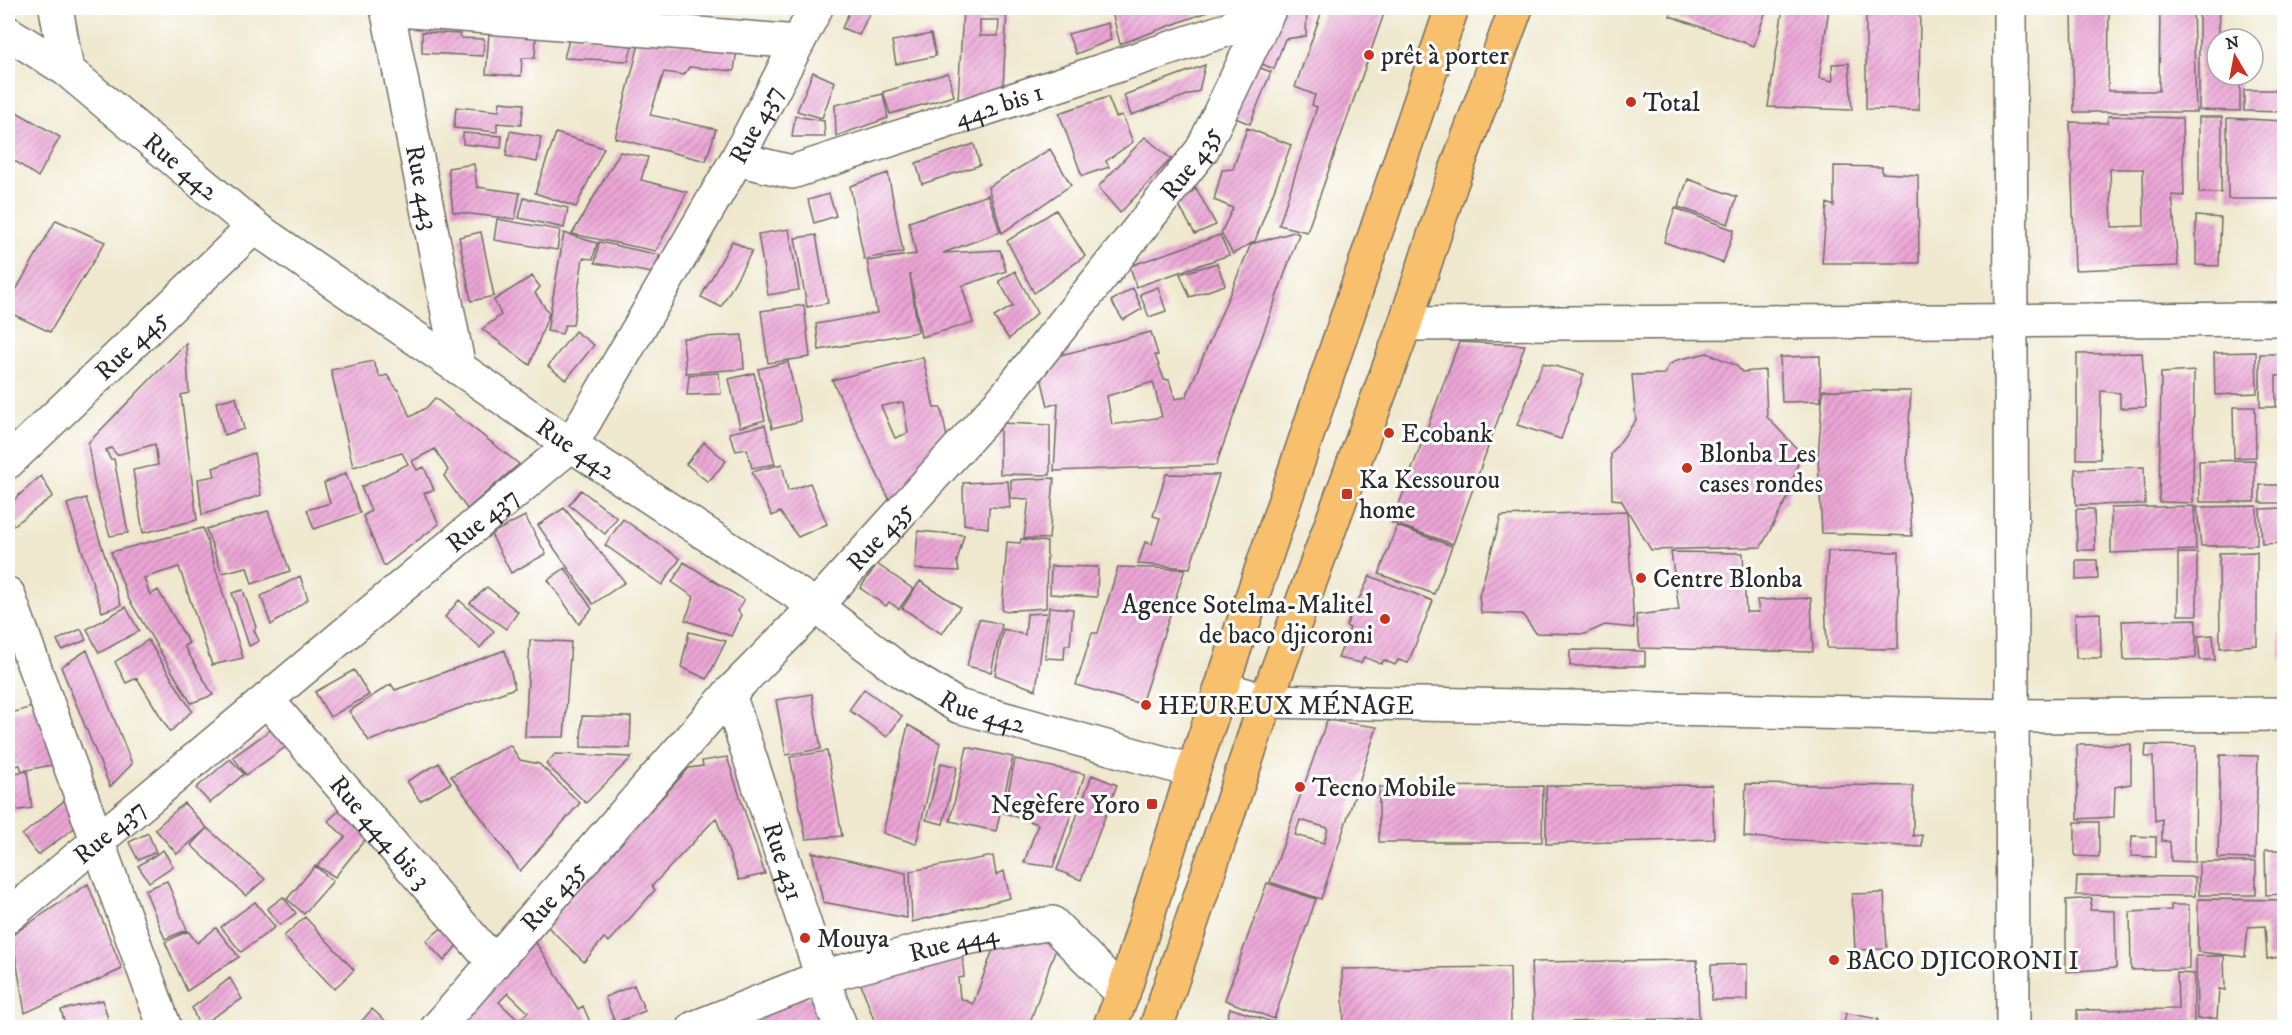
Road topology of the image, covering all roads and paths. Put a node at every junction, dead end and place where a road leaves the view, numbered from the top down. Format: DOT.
graph roads {
  1 [pos="57,8"];
  2 [pos="387,8"];
  3 [pos="816,8"];
  4 [pos="1255,8"];
  5 [pos="1270,8"];
  6 [pos="1452,8"];
  7 [pos="1516,8"];
  8 [pos="2010,8"];
  9 [pos="8,33"];
  10 [pos="798,42"];
  11 [pos="67,70"];
  12 [pos="737,159"];
  13 [pos="254,227"];
  14 [pos="2284,319"];
  15 [pos="2011,321"];
  16 [pos="1405,324"];
  17 [pos="459,368"];
  18 [pos="571,445"];
  19 [pos="8,462"];
  20 [pos="8,594"];
  21 [pos="816,606"];
  22 [pos="1222,688"];
  23 [pos="729,694"];
  24 [pos="267,700"];
  25 [pos="1266,701"];
  26 [pos="2284,714"];
  27 [pos="2012,716"];
  28 [pos="1193,771"];
  29 [pos="98,841"];
  30 [pos="8,916"];
  31 [pos="494,963"];
  32 [pos="822,977"];
  33 [pos="1123,994"];
  34 [pos="165,1028"];
  35 [pos="437,1028"];
  36 [pos="694,1028"];
  37 [pos="841,1028"];
  38 [pos="1109,1028"];
  39 [pos="1156,1028"];
  40 [pos="2013,1028"];
  1 -- 11 [label="street"];
  2 -- 10 [label="street"];
  2 -- 17 [label="street, Rue 443"];
  3 -- 10 [label="street, Rue 437"];
  4 -- 12 [label="street, 442 bis 1"];
  5 -- 21 [label="street, Rue 435"];
  6 -- 22 [label="main road"];
  7 -- 16 [label="main road"];
  8 -- 15 [label="street"];
  9 -- 11 [label="street, Rue 442"];
  10 -- 12 [label="street, Rue 437"];
  11 -- 13 [label="street, Rue 442"];
  12 -- 18 [label="street, Rue 437"];
  13 -- 17 [label="street, Rue 442"];
  13 -- 19 [label="street, Rue 445"];
  14 -- 15 [label="street"];
  15 -- 16 [label="street"];
  15 -- 27 [label="street"];
  16 -- 25 [label="main road"];
  17 -- 18 [label="street, Rue 442"];
  18 -- 21 [label="street, Rue 442"];
  18 -- 24 [label="street, Rue 437"];
  20 -- 29 [label="street"];
  21 -- 23 [label="street, Rue 435"];
  21 -- 28 [label="street, Rue 442"];
  22 -- 25 [label="street"];
  22 -- 28 [label="main road"];
  23 -- 31 [label="street, Rue 435"];
  23 -- 32 [label="street, Rue 431"];
  24 -- 29 [label="street, Rue 437"];
  24 -- 31 [label="street, Rue 444 bis 3"];
  25 -- 27 [label="street"];
  25 -- 39 [label="main road"];
  26 -- 27 [label="street"];
  27 -- 40 [label="street"];
  28 -- 33 [label="main road"];
  29 -- 30 [label="street, Rue 437"];
  29 -- 34 [label="street"];
  31 -- 35 [label="street, Rue 435"];
  32 -- 33 [label="street, Rue 444"];
  32 -- 36 [label="street, Rue 444"];
  32 -- 37 [label="street, Rue 431"];
  33 -- 38 [label="main road"];
}
